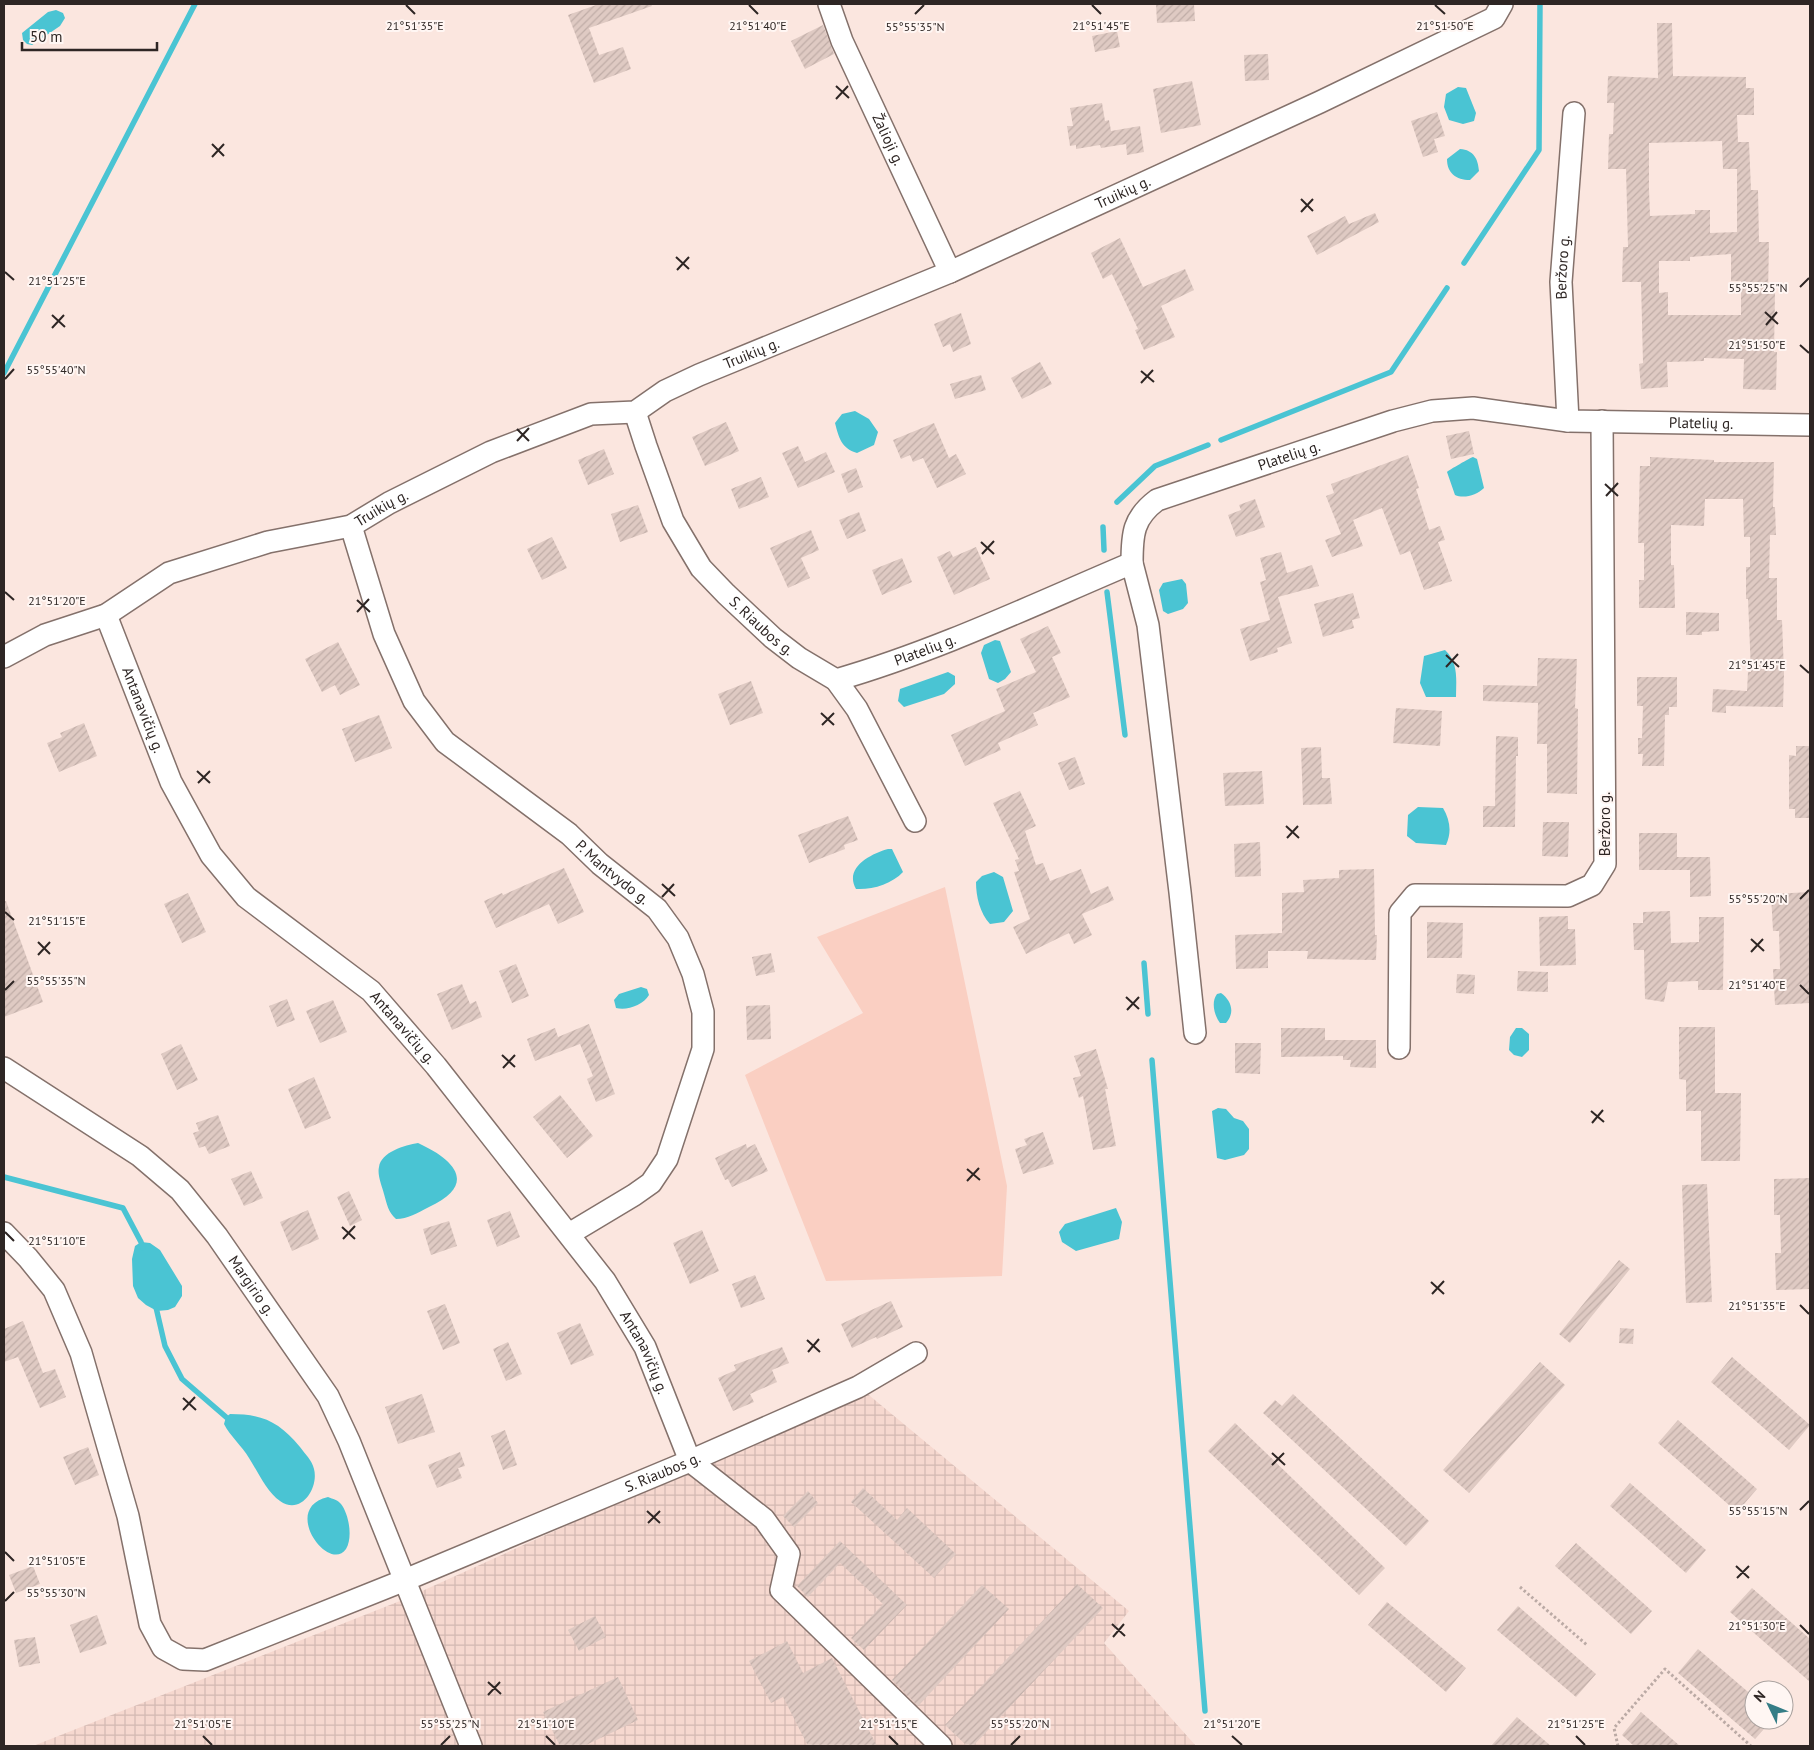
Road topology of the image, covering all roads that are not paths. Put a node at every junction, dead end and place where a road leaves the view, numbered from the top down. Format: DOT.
graph roads {
  1 [pos="829,4"];
  2 [pos="1498,11"];
  3 [pos="1574,113"];
  4 [pos="950,272"];
  5 [pos="635,412"];
  6 [pos="1568,421"];
  7 [pos="1602,421"];
  8 [pos="1810,425"];
  9 [pos="351,526"];
  10 [pos="1132,563"];
  11 [pos="106,615"];
  12 [pos="4,657"];
  13 [pos="836,680"];
  14 [pos="915,821"];
  15 [pos="1195,1033"];
  16 [pos="1400,1048"];
  17 [pos="4,1068"];
  18 [pos="4,1233"];
  19 [pos="569,1234"];
  20 [pos="916,1353"];
  21 [pos="690,1461"];
  22 [pos="405,1580"];
  23 [pos="471,1746"];
  24 [pos="941,1746"];
  1 -- 4 [label="street, Žalioji g."];
  2 -- 4 [label="street, Truikių g."];
  3 -- 6 [label="street, Beržoro g."];
  4 -- 5 [label="street, Truikių g."];
  5 -- 9 [label="street, Truikių g."];
  5 -- 13 [label="street, S. Riaubos g."];
  6 -- 7 [label="street, Platelių g."];
  6 -- 10 [label="street, Platelių g."];
  7 -- 8 [label="street, Platelių g."];
  7 -- 16 [label="street, Beržoro g."];
  9 -- 11 [label="street, Truikių g."];
  9 -- 19 [label="street, P. Mantvydo g."];
  10 -- 13 [label="street, Platelių g."];
  10 -- 15 [label="street"];
  11 -- 12 [label="street, Truikių g."];
  11 -- 19 [label="street, Antanavičių g."];
  13 -- 14 [label="street, S. Riaubos g."];
  17 -- 22 [label="street, Margirio g."];
  18 -- 22 [label="street, S. Riaubos g."];
  19 -- 21 [label="street, Antanavičių g."];
  20 -- 21 [label="street, S. Riaubos g."];
  21 -- 22 [label="street, S. Riaubos g."];
  21 -- 24 [label="street"];
  22 -- 23 [label="street, Margirio g."];
}
